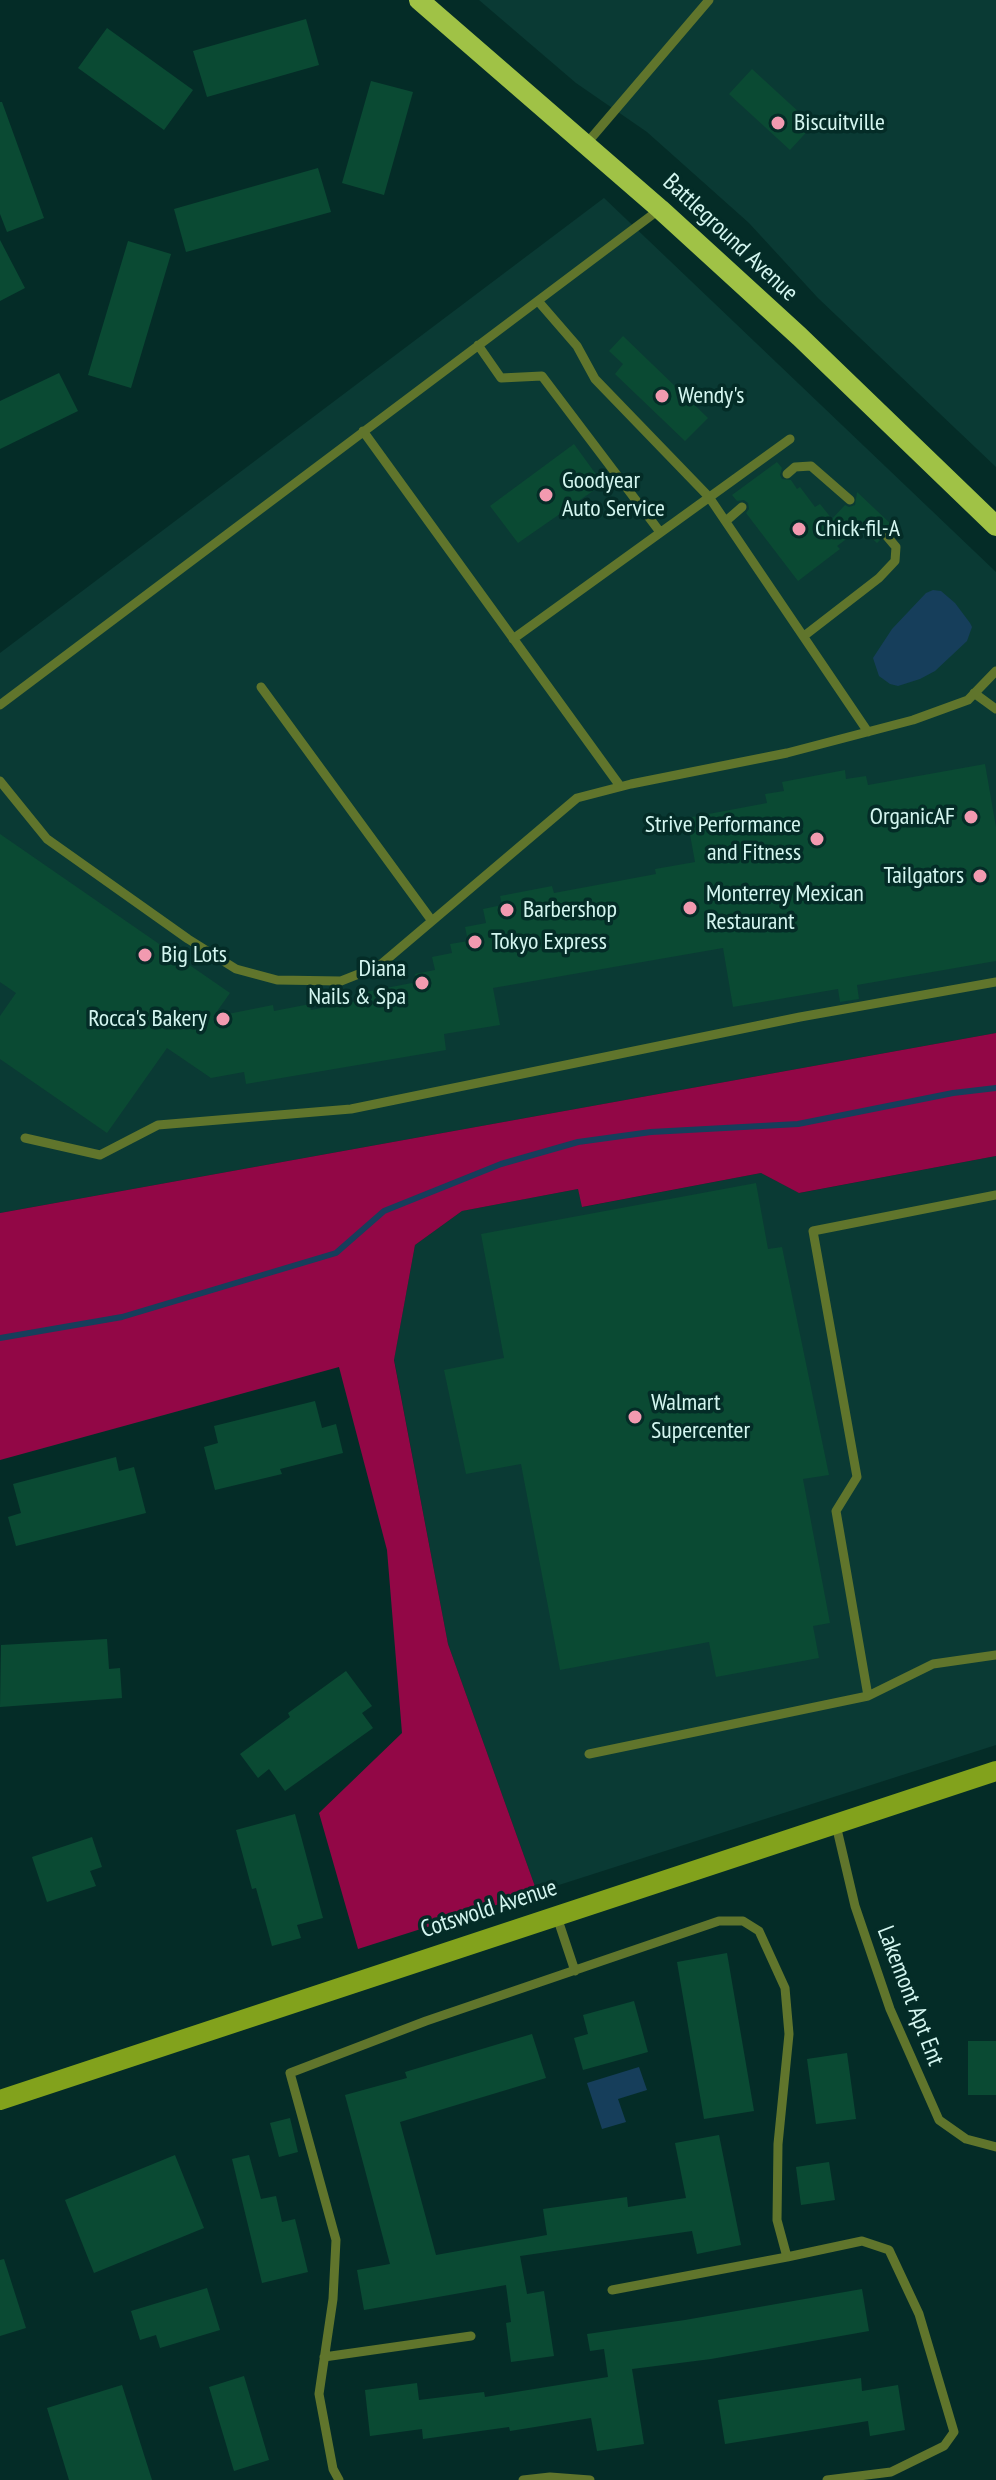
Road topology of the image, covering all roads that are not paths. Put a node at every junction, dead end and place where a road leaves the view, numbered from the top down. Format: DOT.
graph roads {
  1 [pos="419,0"];
  2 [pos="709,0"];
  3 [pos="587,143"];
  4 [pos="660,209"];
  5 [pos="538,301"];
  6 [pos="478,345"];
  7 [pos="363,431"];
  8 [pos="790,439"];
  9 [pos="787,474"];
  10 [pos="709,497"];
  11 [pos="850,500"];
  12 [pos="742,507"];
  13 [pos="726,521"];
  14 [pos="996,526"];
  15 [pos="660,532"];
  16 [pos="885,534"];
  17 [pos="804,636"];
  18 [pos="513,639"];
  19 [pos="996,671"];
  20 [pos="261,687"];
  21 [pos="974,693"];
  22 [pos="0,705"];
  23 [pos="996,709"];
  24 [pos="868,732"];
  25 [pos="0,781"];
  26 [pos="620,786"];
  27 [pos="432,921"];
  28 [pos="996,982"];
  29 [pos="25,1138"];
  30 [pos="996,1195"];
  31 [pos="996,1655"];
  32 [pos="868,1696"];
  33 [pos="589,1754"];
  34 [pos="996,1771"];
  35 [pos="835,1822"];
  36 [pos="556,1914"];
  37 [pos="575,1971"];
  38 [pos="0,2100"];
  39 [pos="996,2147"];
  40 [pos="787,2257"];
  41 [pos="612,2290"];
  42 [pos="471,2336"];
  43 [pos="324,2357"];
  44 [pos="339,2480"];
  45 [pos="523,2480"];
  46 [pos="590,2480"];
  47 [pos="827,2480"];
  1 -- 3 [label="main road, Battleground Avenue"];
  2 -- 3 [label="lane"];
  3 -- 4 [label="main road, Battleground Avenue"];
  4 -- 5 [label="lane"];
  4 -- 14 [label="main road, Battleground Avenue"];
  5 -- 6 [label="lane"];
  5 -- 10 [label="lane"];
  6 -- 7 [label="lane"];
  6 -- 15 [label="lane"];
  7 -- 18 [label="lane"];
  7 -- 22 [label="lane"];
  8 -- 10 [label="lane"];
  9 -- 11 [label="lane"];
  10 -- 13 [label="lane"];
  10 -- 15 [label="lane"];
  12 -- 13 [label="lane"];
  13 -- 17 [label="lane"];
  15 -- 18 [label="lane"];
  16 -- 17 [label="lane"];
  17 -- 24 [label="lane"];
  18 -- 26 [label="lane"];
  19 -- 21 [label="lane"];
  20 -- 27 [label="lane"];
  21 -- 23 [label="lane"];
  21 -- 24 [label="lane"];
  24 -- 26 [label="lane"];
  25 -- 27 [label="lane"];
  26 -- 27 [label="lane"];
  28 -- 29 [label="lane"];
  30 -- 32 [label="lane"];
  31 -- 32 [label="lane"];
  32 -- 33 [label="lane"];
  34 -- 35 [label="street, Cotswold Avenue"];
  35 -- 36 [label="street, Cotswold Avenue"];
  35 -- 39 [label="lane, Lakemont Apt Ent"];
  36 -- 37 [label="lane"];
  36 -- 38 [label="street, Cotswold Avenue"];
  37 -- 40 [label="lane"];
  37 -- 43 [label="lane"];
  40 -- 41 [label="lane"];
  40 -- 47 [label="lane"];
  42 -- 43 [label="lane"];
  43 -- 44 [label="lane"];
  45 -- 46 [label="lane"];
}
